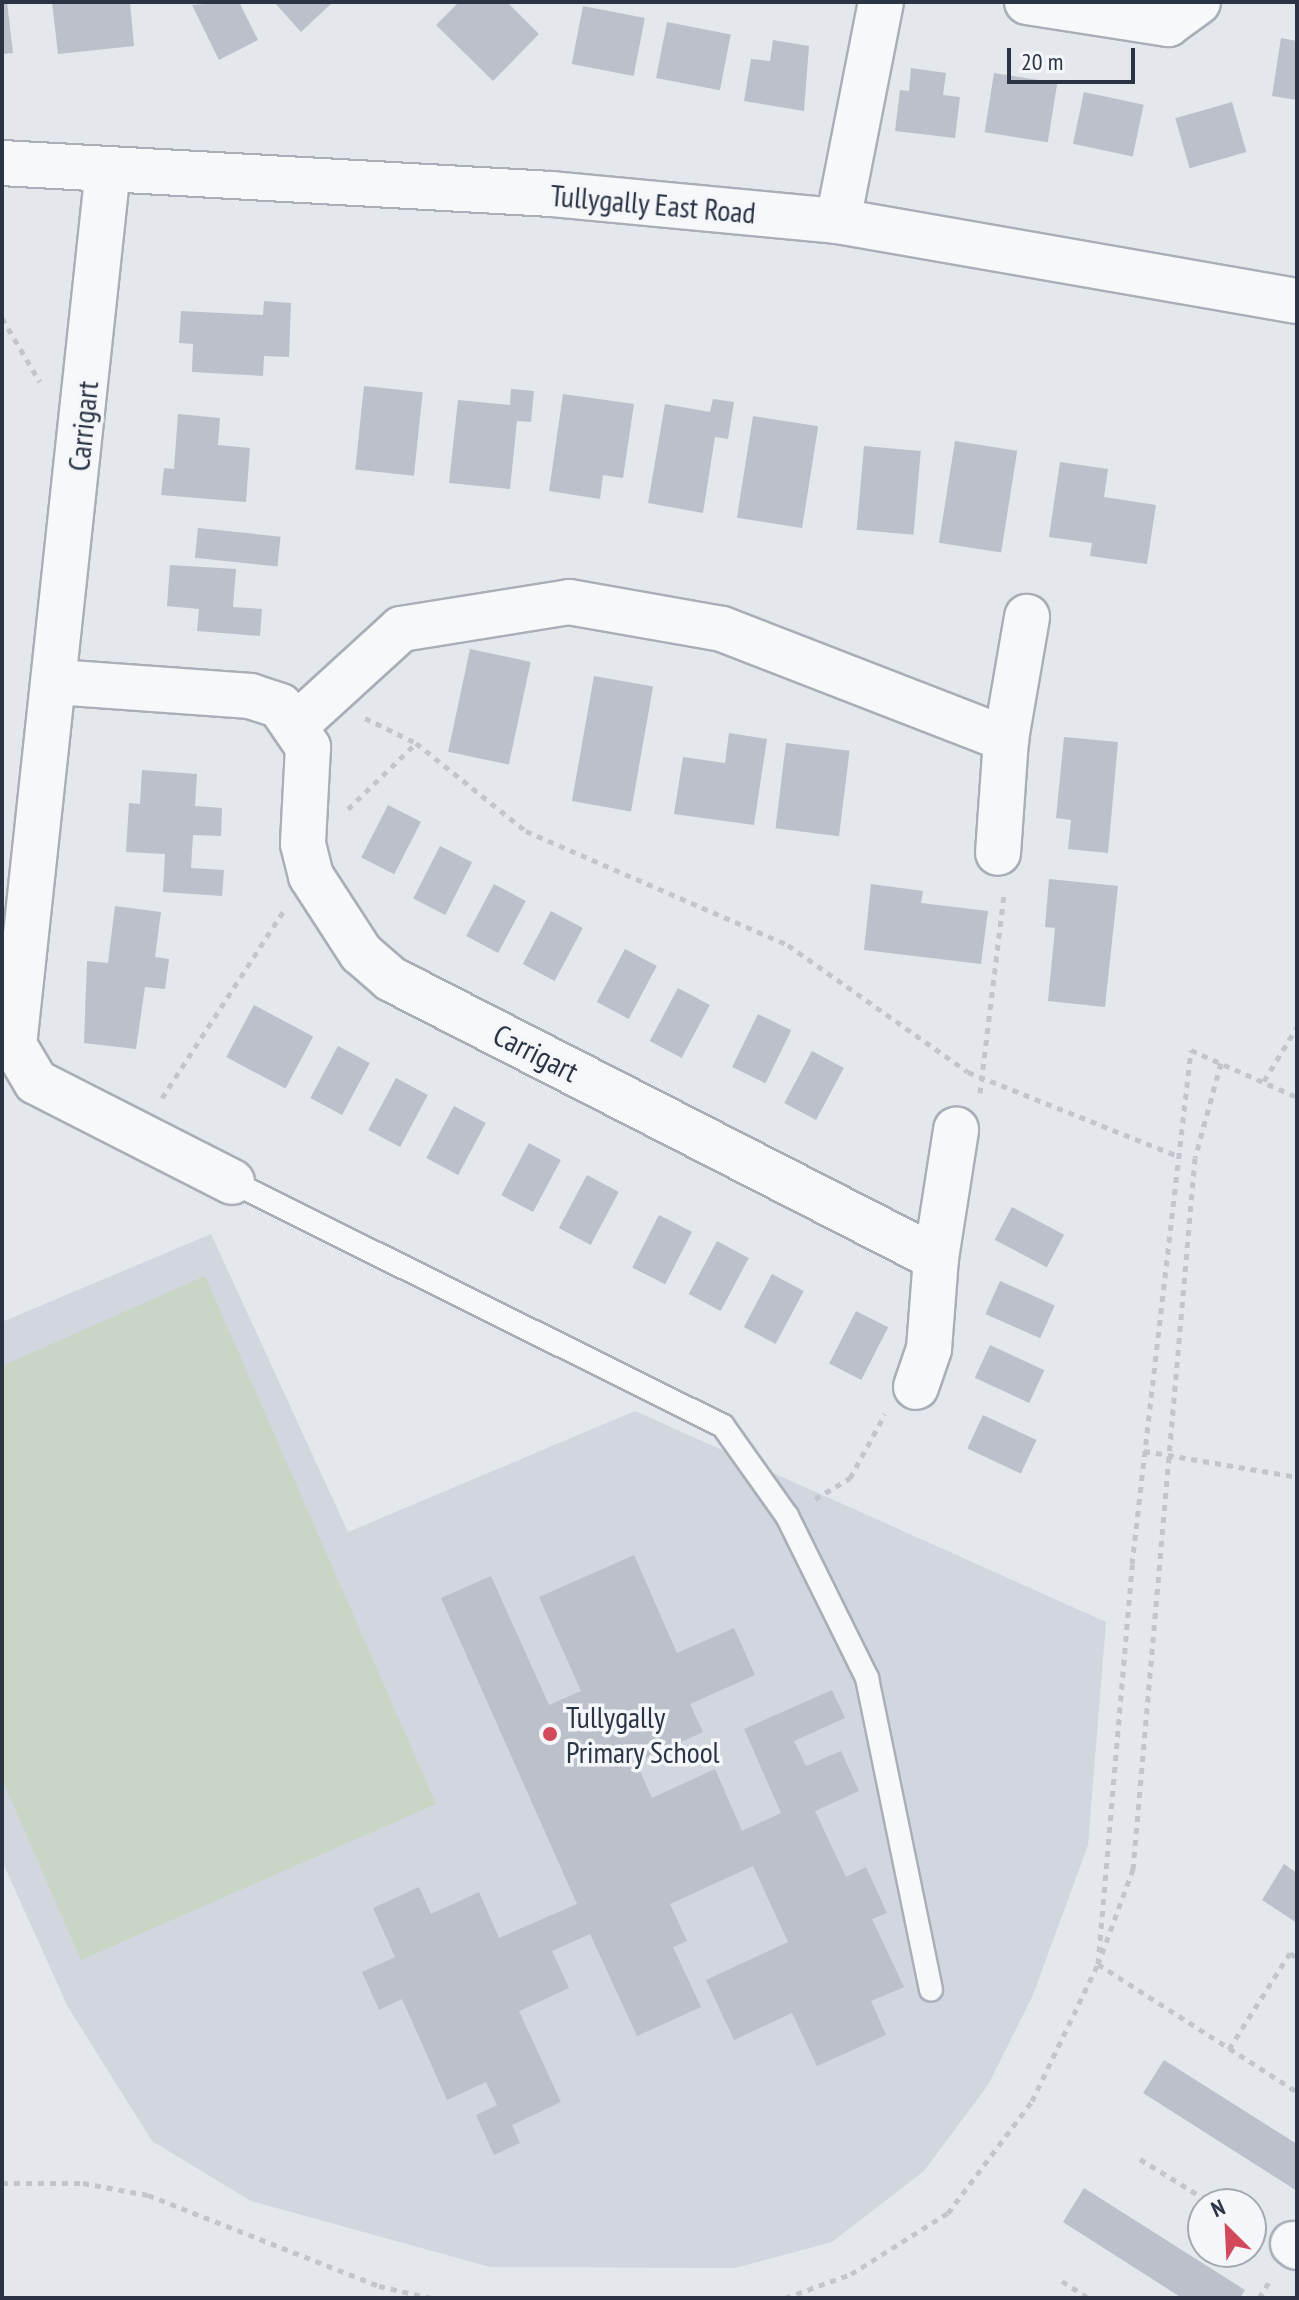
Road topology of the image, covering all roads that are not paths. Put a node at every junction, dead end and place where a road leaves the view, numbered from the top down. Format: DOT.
graph roads {
  1 [pos="881,2"];
  2 [pos="1027,2"];
  3 [pos="1198,2"];
  4 [pos="2,163"];
  5 [pos="108,169"];
  6 [pos="838,221"];
  7 [pos="1297,301"];
  8 [pos="1027,617"];
  9 [pos="56,682"];
  10 [pos="311,711"];
  11 [pos="1006,739"];
  12 [pos="998,853"];
  13 [pos="956,1130"];
  14 [pos="232,1182"];
  15 [pos="936,1258"];
  16 [pos="903,1395"];
  17 [pos="931,1990"];
  1 -- 6 [label="street"];
  2 -- 3 [label="street"];
  4 -- 5 [label="street, Tullygally East Road"];
  5 -- 6 [label="street, Tullygally East Road"];
  5 -- 9 [label="street, Carrigart"];
  6 -- 7 [label="street, Tullygally East Road"];
  8 -- 11 [label="street"];
  9 -- 10 [label="street"];
  9 -- 14 [label="street, Carrigart"];
  10 -- 11 [label="street"];
  10 -- 15 [label="street, Carrigart"];
  11 -- 12 [label="street"];
  13 -- 15 [label="street"];
  14 -- 17 [label="lane"];
  15 -- 16 [label="street"];
}
